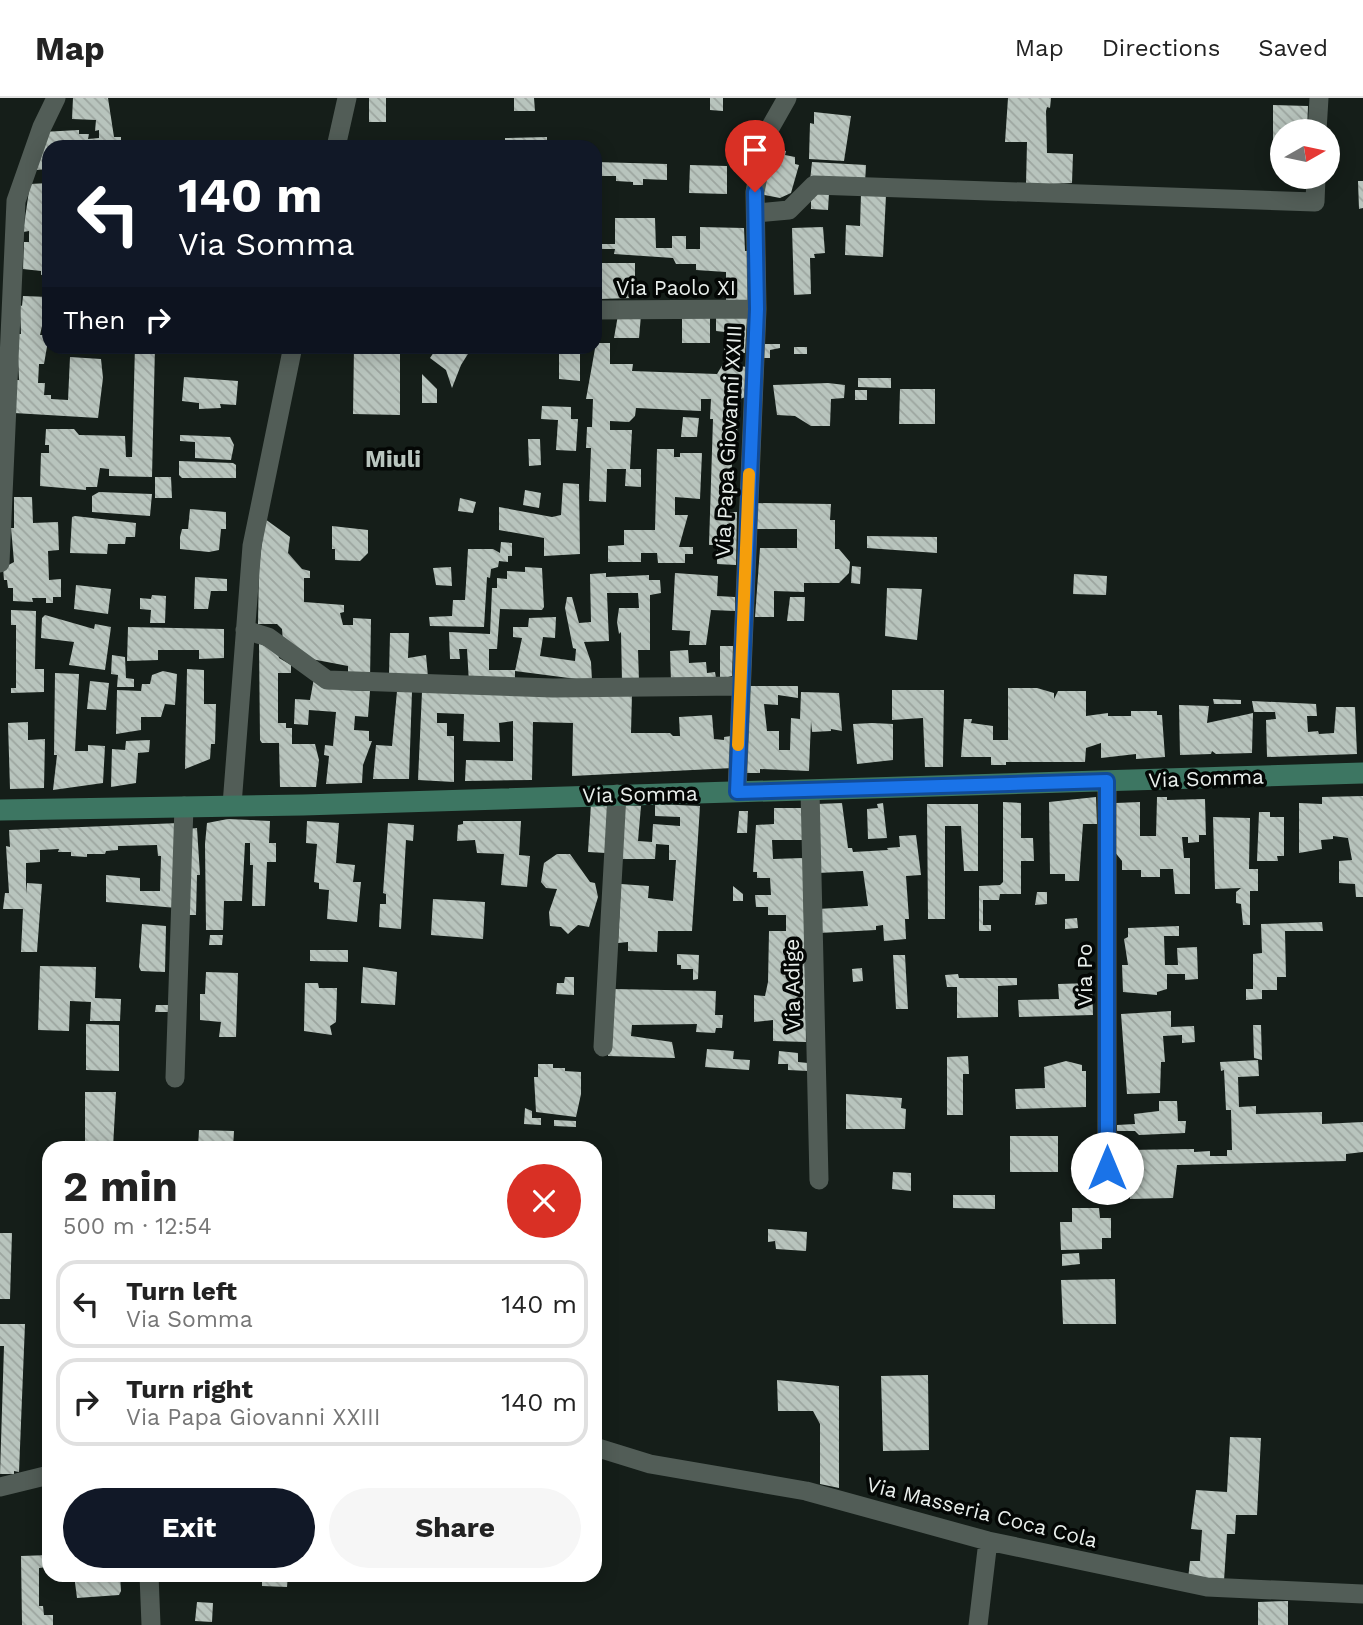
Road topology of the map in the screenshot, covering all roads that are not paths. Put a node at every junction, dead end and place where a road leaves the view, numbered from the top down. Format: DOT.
graph roads {
  1 [pos="57,98"];
  2 [pos="347,98"];
  3 [pos="787,98"];
  4 [pos="1319,98"];
  5 [pos="1318,119"];
  6 [pos="338,140"];
  7 [pos="1316,189"];
  8 [pos="757,213"];
  9 [pos="757,309"];
  10 [pos="602,310"];
  11 [pos="291,354"];
  12 [pos="0,563"];
  13 [pos="244,630"];
  14 [pos="740,686"];
  15 [pos="1363,773"];
  16 [pos="1107,781"];
  17 [pos="810,790"];
  18 [pos="737,792"];
  19 [pos="617,794"];
  20 [pos="232,805"];
  21 [pos="184,806"];
  22 [pos="0,810"];
  23 [pos="603,1047"];
  24 [pos="175,1078"];
  25 [pos="1107,1168"];
  26 [pos="819,1180"];
  27 [pos="602,1449"];
  28 [pos="42,1477"];
  29 [pos="0,1487"];
  30 [pos="988,1541"];
  31 [pos="149,1582"];
  32 [pos="1363,1594"];
  33 [pos="151,1625"];
  34 [pos="978,1625"];
  1 -- 12 [label="street"];
  2 -- 6 [label="street"];
  3 -- 8 [label="street, Via Papa Giovanni XXIII"];
  4 -- 5 [label="street"];
  7 -- 8 [label="street"];
  8 -- 9 [label="street, Via Papa Giovanni XXIII"];
  9 -- 10 [label="street, Via Paolo XI"];
  9 -- 14 [label="street, Via Papa Giovanni XXIII"];
  11 -- 13 [label="street"];
  13 -- 14 [label="street"];
  13 -- 20 [label="street"];
  14 -- 18 [label="street, Via Papa Giovanni XXIII"];
  15 -- 16 [label="street, Via Somma"];
  16 -- 17 [label="street, Via Somma"];
  16 -- 25 [label="street, Via Po"];
  17 -- 18 [label="street, Via Somma"];
  17 -- 26 [label="street, Via Adige"];
  18 -- 19 [label="street, Via Somma"];
  19 -- 20 [label="street, Via Somma"];
  19 -- 23 [label="street"];
  20 -- 21 [label="street, Via Somma"];
  21 -- 22 [label="street, Via Somma"];
  21 -- 24 [label="street"];
  27 -- 30 [label="street, Via Masseria Coca Cola"];
  28 -- 29 [label="street"];
  30 -- 32 [label="street, Via Masseria Coca Cola"];
  30 -- 34 [label="street"];
  31 -- 33 [label="street"];
}
